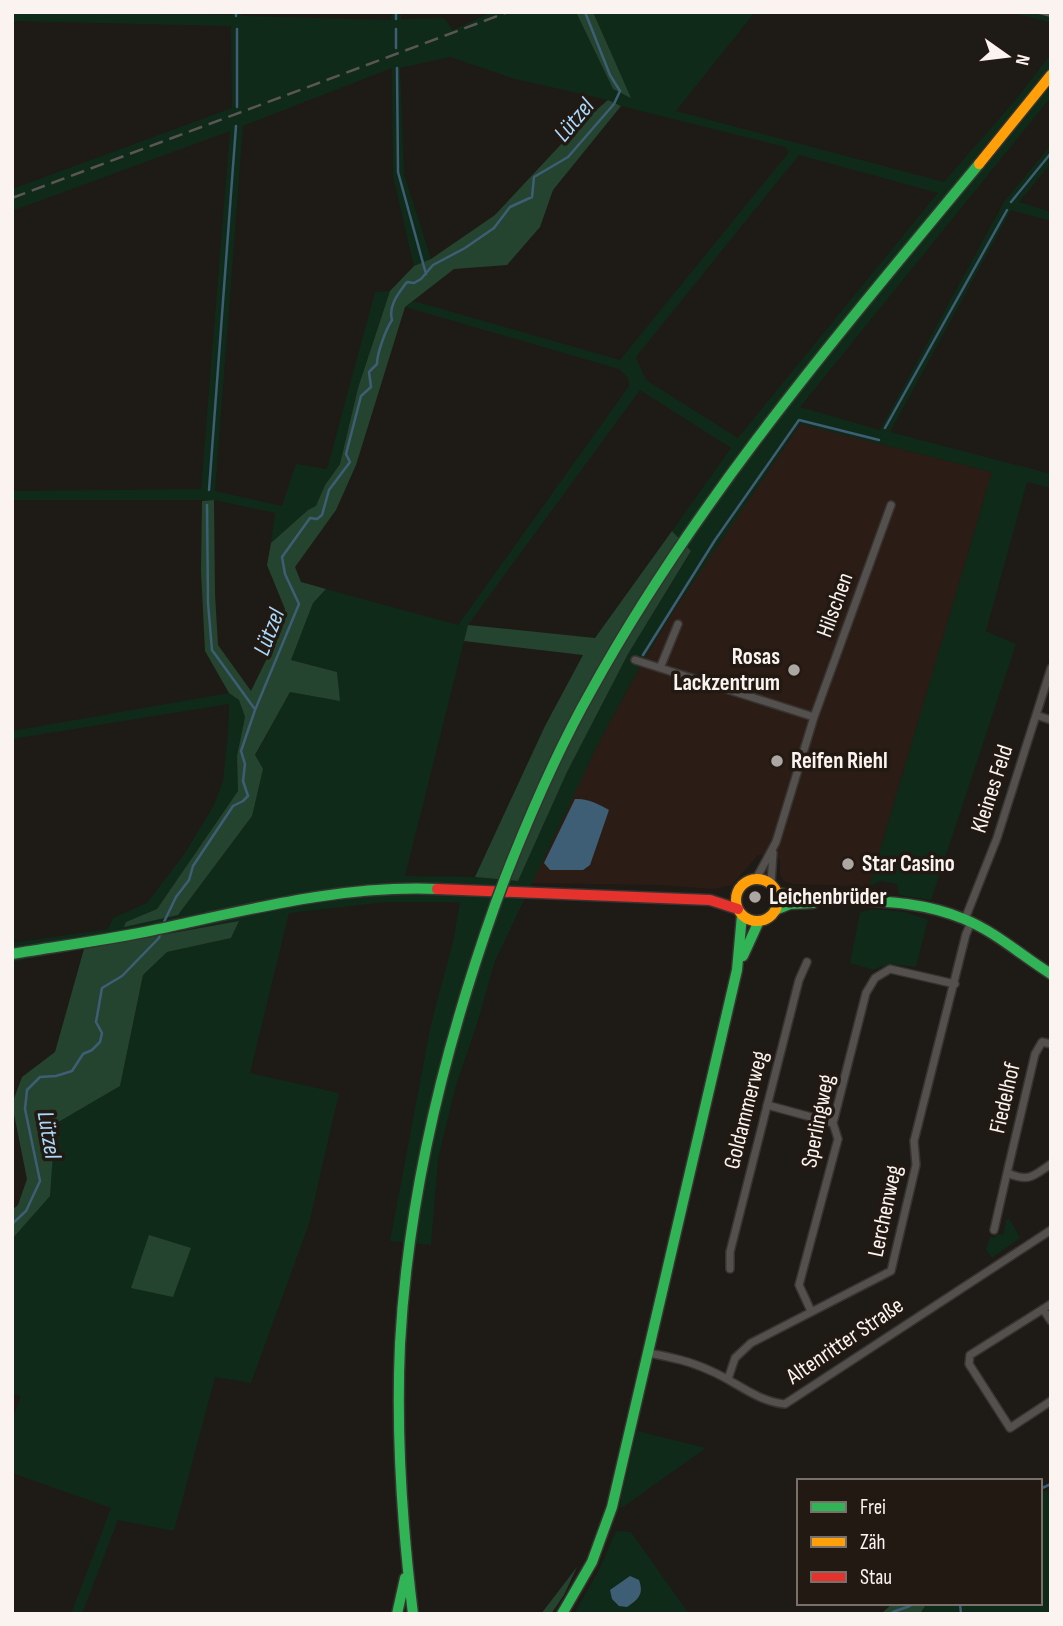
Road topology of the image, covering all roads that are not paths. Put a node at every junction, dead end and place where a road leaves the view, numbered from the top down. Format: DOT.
graph roads {
  1 [pos="1051,75"];
  2 [pos="891,505"];
  3 [pos="678,624"];
  4 [pos="635,660"];
  5 [pos="660,668"];
  6 [pos="1051,668"];
  7 [pos="1036,715"];
  8 [pos="814,717"];
  9 [pos="1051,720"];
  10 [pos="774,848"];
  11 [pos="756,879"];
  12 [pos="774,888"];
  13 [pos="737,892"];
  14 [pos="710,900"];
  15 [pos="870,900"];
  16 [pos="775,910"];
  17 [pos="740,912"];
  18 [pos="759,921"];
  19 [pos="968,921"];
  20 [pos="12,954"];
  21 [pos="807,962"];
  22 [pos="737,970"];
  23 [pos="1051,974"];
  24 [pos="954,984"];
  25 [pos="1051,1044"];
  26 [pos="767,1105"];
  27 [pos="833,1123"];
  28 [pos="1051,1164"];
  29 [pos="1007,1173"];
  30 [pos="994,1230"];
  31 [pos="1051,1230"];
  32 [pos="730,1269"];
  33 [pos="1051,1304"];
  34 [pos="1043,1309"];
  35 [pos="811,1311"];
  36 [pos="1051,1321"];
  37 [pos="648,1353"];
  38 [pos="728,1379"];
  39 [pos="1051,1401"];
  40 [pos="407,1567"];
  41 [pos="397,1614"];
  42 [pos="413,1614"];
  43 [pos="562,1614"];
  1 -- 40 [label="street, bridge"];
  2 -- 8 [label="street, Hilschen"];
  3 -- 5 [label="street"];
  4 -- 5 [label="street"];
  5 -- 8 [label="street"];
  6 -- 7 [label="street, Kleines Feld"];
  7 -- 9 [label="street"];
  7 -- 19 [label="street, Kleines Feld"];
  8 -- 10 [label="street, Hilschen"];
  10 -- 11 [label="street, Hilschen"];
  10 -- 12 [label="street, Hilschen"];
  11 -- 12 [label="street"];
  11 -- 13 [label="street"];
  12 -- 15 [label="street"];
  12 -- 16 [label="street"];
  13 -- 14 [label="street"];
  13 -- 17 [label="street"];
  14 -- 17 [label="street"];
  14 -- 20 [label="street"];
  15 -- 16 [label="street"];
  15 -- 19 [label="street"];
  16 -- 18 [label="street"];
  17 -- 18 [label="street"];
  17 -- 22 [label="street"];
  18 -- 22 [label="street"];
  19 -- 23 [label="street"];
  19 -- 24 [label="street, Lerchenweg"];
  21 -- 26 [label="street, Goldammerweg"];
  22 -- 37 [label="street"];
  24 -- 27 [label="street, Sperlingweg"];
  24 -- 35 [label="street, Lerchenweg"];
  25 -- 29 [label="street, Fiedelhof"];
  26 -- 27 [label="street"];
  26 -- 32 [label="street, Goldammerweg"];
  27 -- 35 [label="street, Sperlingweg"];
  28 -- 29 [label="street"];
  29 -- 30 [label="street, Fiedelhof"];
  31 -- 38 [label="street, Altenritter Straße"];
  33 -- 34 [label="street"];
  34 -- 36 [label="street"];
  34 -- 39 [label="street"];
  35 -- 38 [label="street, Lerchenweg"];
  37 -- 38 [label="street, Altenritter Straße"];
  37 -- 43 [label="street"];
  40 -- 41 [label="street"];
  40 -- 42 [label="street"];
}
